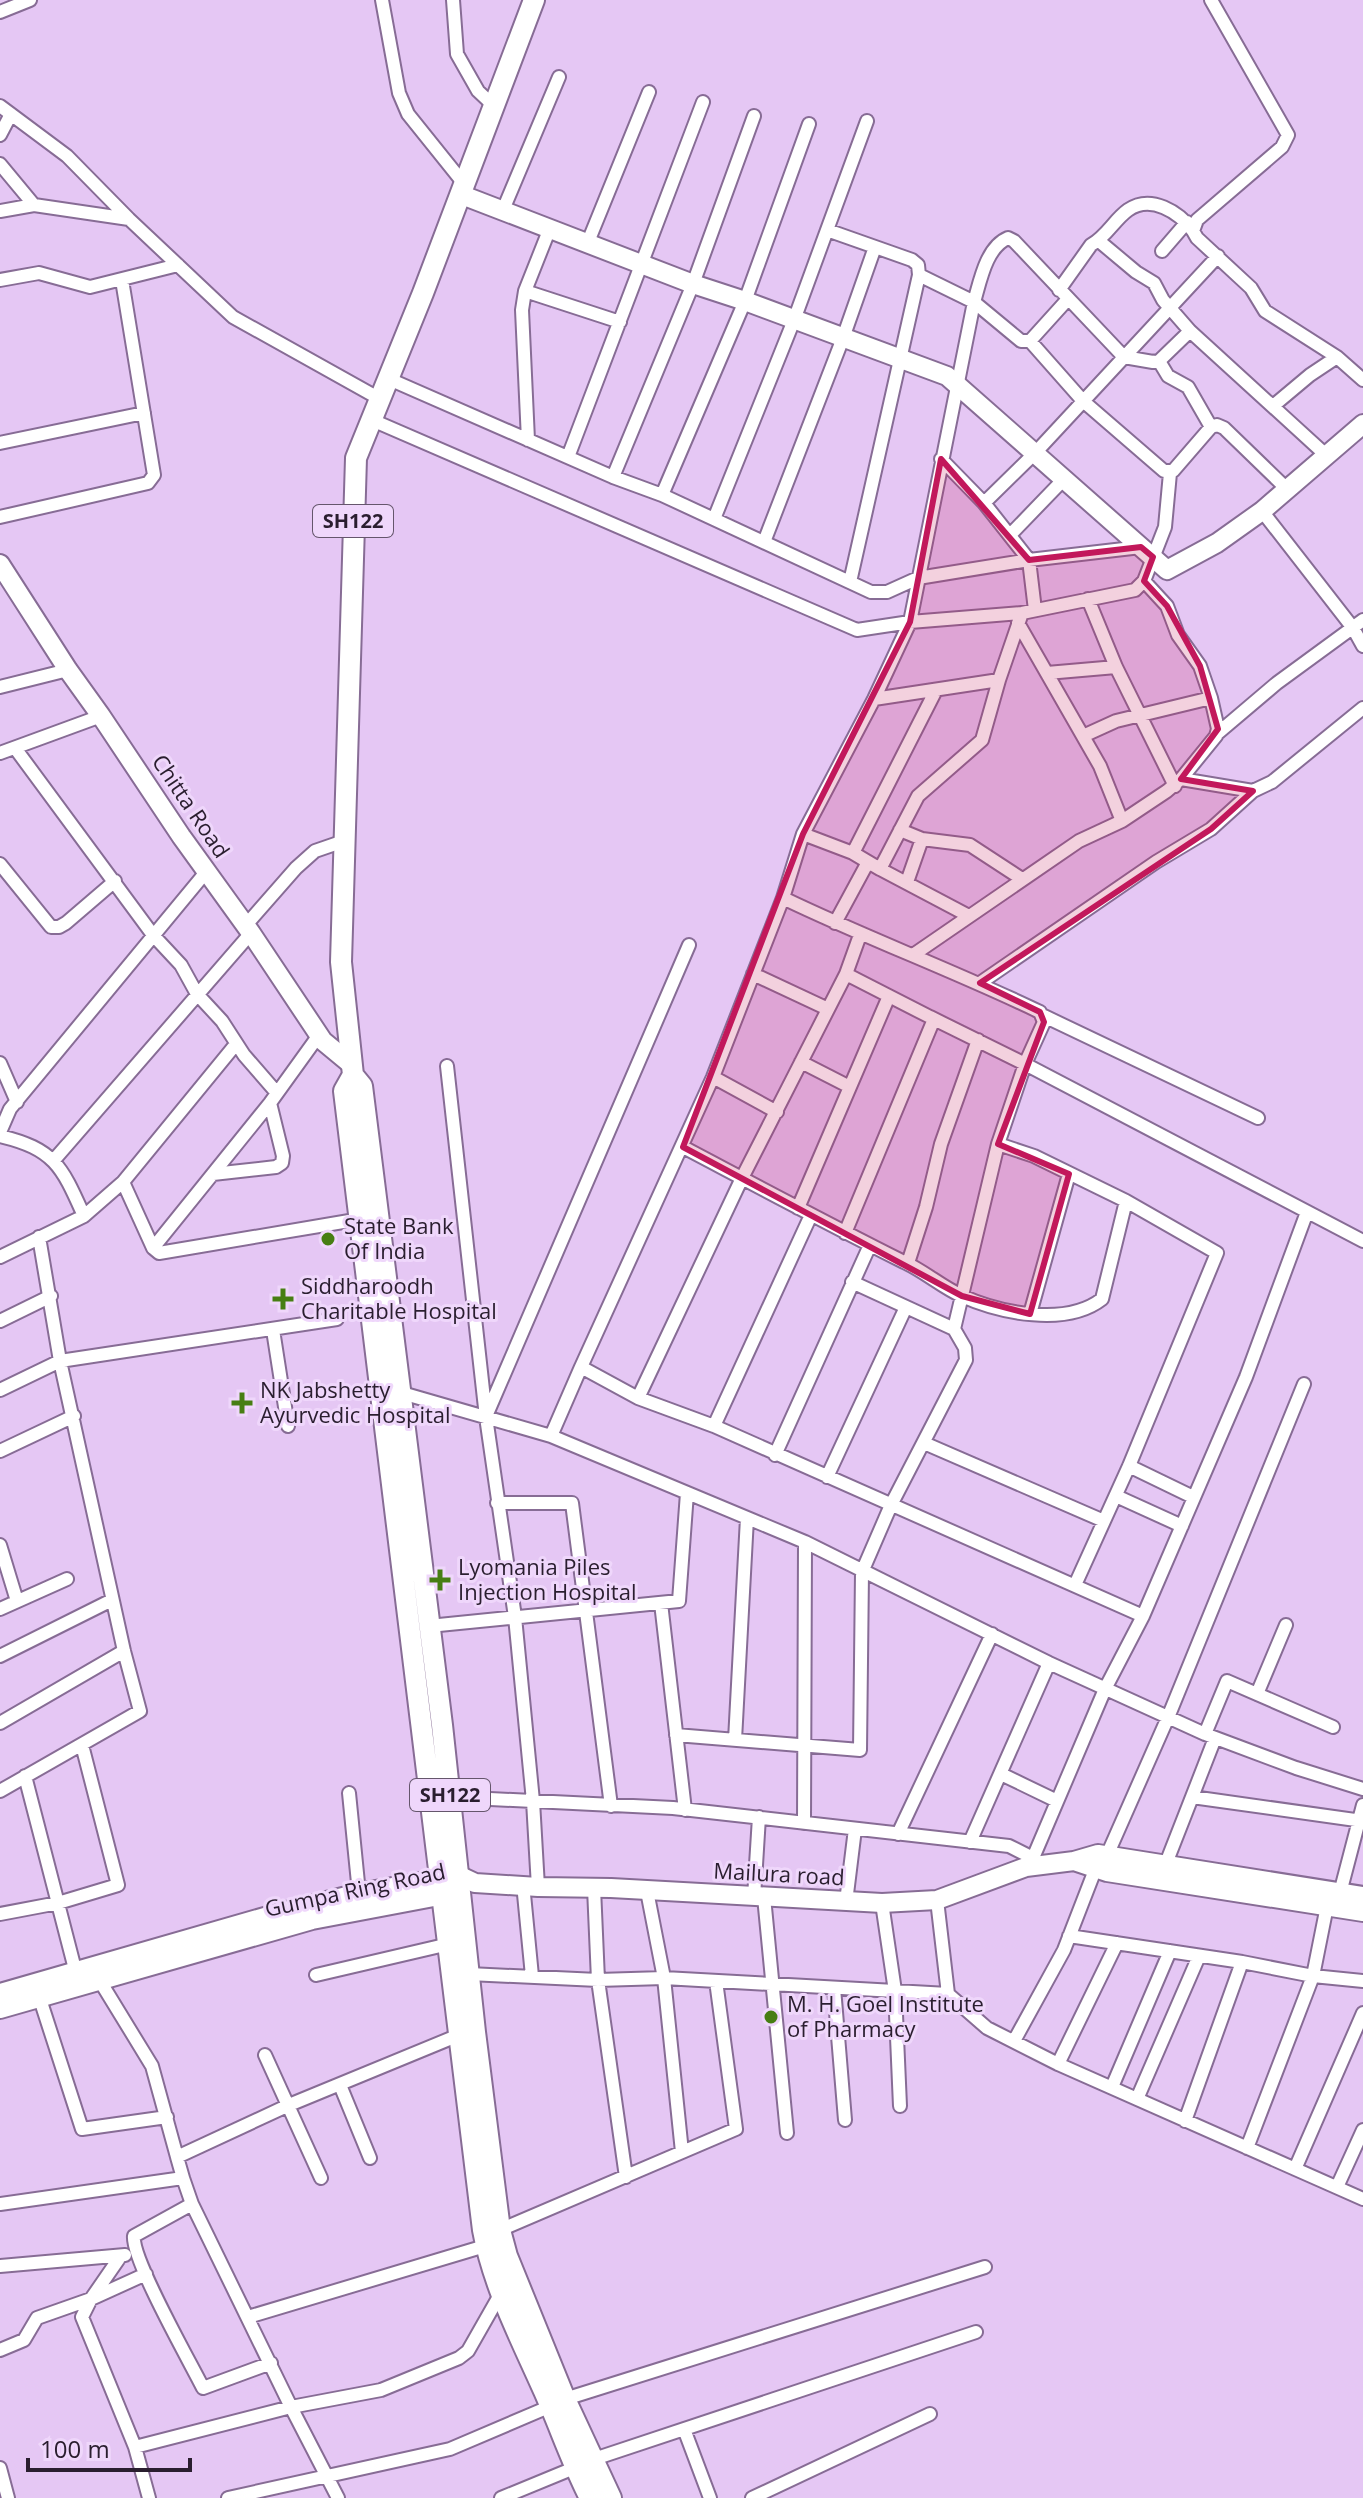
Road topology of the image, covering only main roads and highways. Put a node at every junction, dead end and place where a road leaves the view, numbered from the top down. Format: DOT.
graph roads {
  1 [pos="534,0"];
  2 [pos="352,1070"];
  3 [pos="390,1390"];
  4 [pos="455,1885"];
  5 [pos="558,2402"];
  6 [pos="590,2498"];
  7 [pos="611,2498"];
  1 -- 2 [label="main road, SH122"];
  2 -- 3 [label="main road, SH122"];
  2 -- 3 [label="main road"];
  3 -- 4 [label="main road"];
  3 -- 4 [label="main road, SH122"];
  4 -- 5 [label="main road, SH122"];
  4 -- 5 [label="main road"];
  5 -- 6 [label="main road"];
  5 -- 7 [label="main road, SH122"];
}
